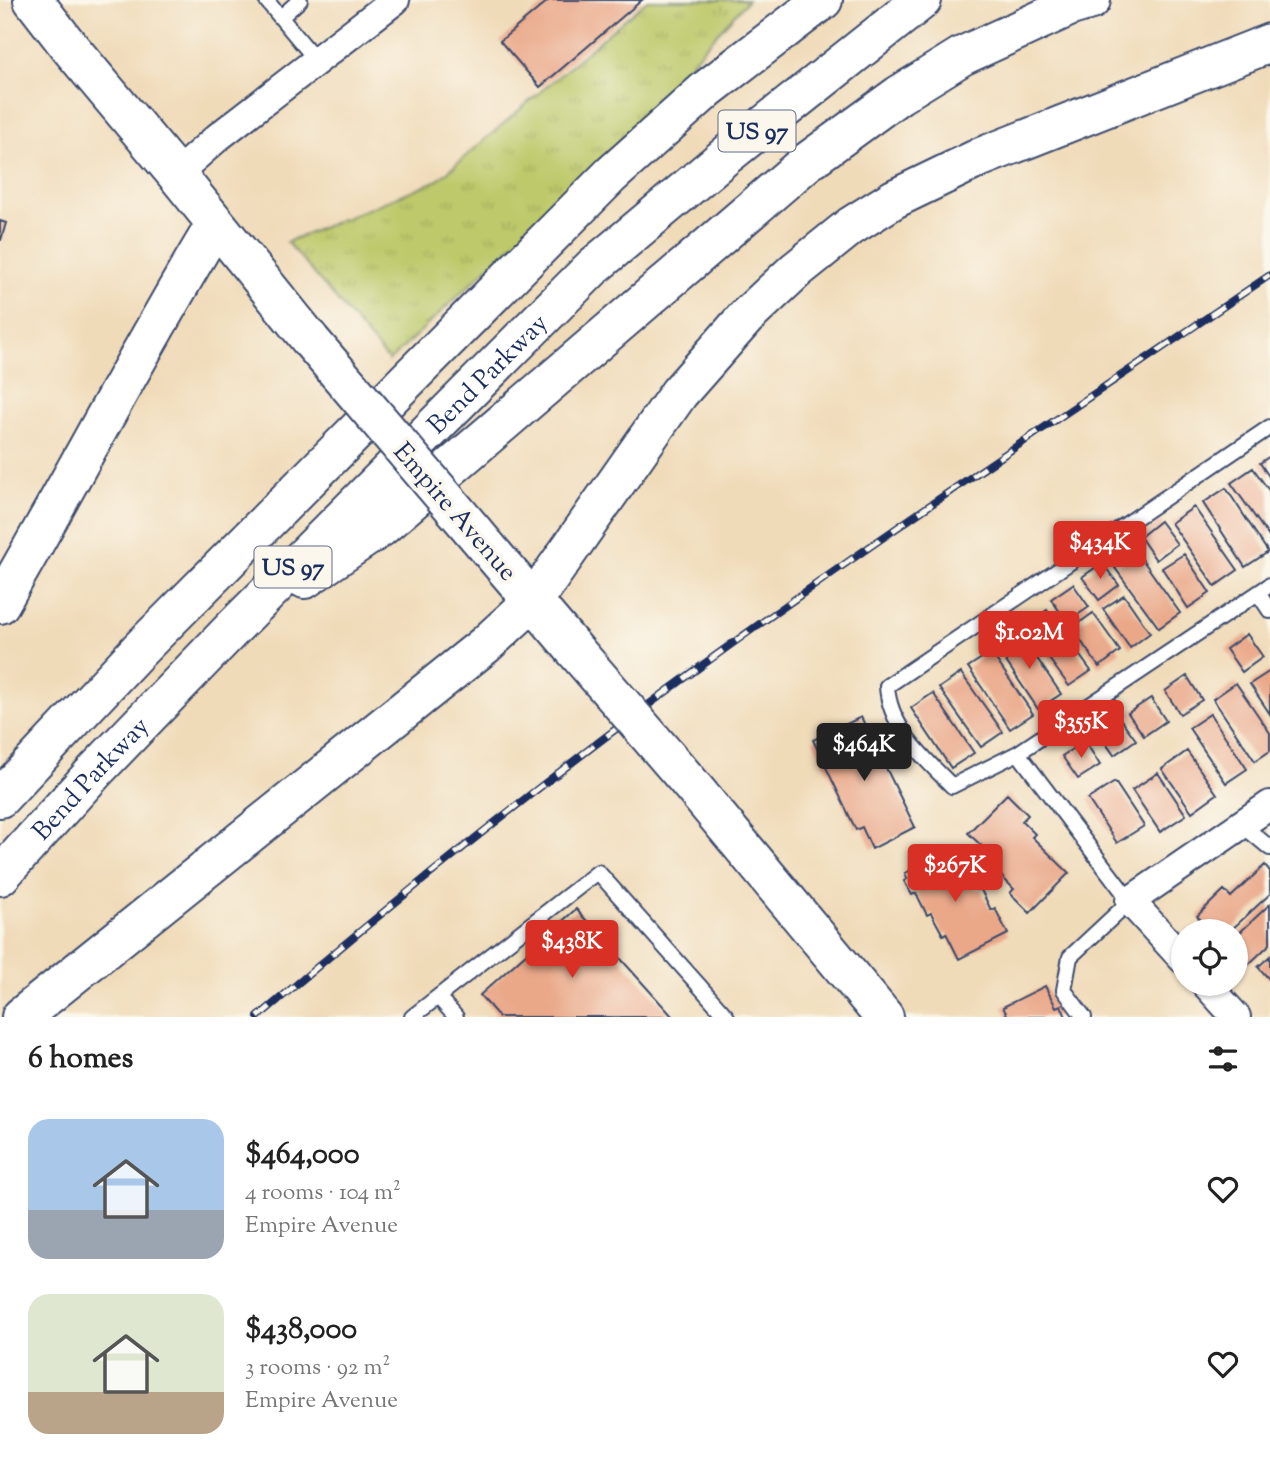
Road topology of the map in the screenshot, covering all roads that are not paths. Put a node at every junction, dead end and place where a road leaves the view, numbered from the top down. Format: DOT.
graph roads {
  1 [pos="33,0"];
  2 [pos="266,0"];
  3 [pos="300,0"];
  4 [pos="395,0"];
  5 [pos="823,0"];
  6 [pos="922,0"];
  7 [pos="1091,0"];
  8 [pos="281,17"];
  9 [pos="1270,43"];
  10 [pos="317,61"];
  11 [pos="176,174"];
  12 [pos="215,225"];
  13 [pos="1270,427"];
  14 [pos="1264,589"];
  15 [pos="534,600"];
  16 [pos="0,604"];
  17 [pos="1270,611"];
  18 [pos="234,627"];
  19 [pos="1018,753"];
  20 [pos="0,798"];
  21 [pos="1270,805"];
  22 [pos="1241,824"];
  23 [pos="1270,848"];
  24 [pos="0,876"];
  25 [pos="1130,901"];
  26 [pos="1171,946"];
  27 [pos="1217,996"];
  28 [pos="438,997"];
  29 [pos="21,1017"];
  30 [pos="412,1017"];
  31 [pos="456,1017"];
  32 [pos="727,1017"];
  33 [pos="884,1017"];
  34 [pos="1084,1017"];
  35 [pos="1236,1017"];
  1 -- 11 [label="highway, Empire Avenue"];
  2 -- 8 [label="lane"];
  3 -- 8 [label="lane"];
  4 -- 10 [label="street"];
  5 -- 20 [label="highway, Bend Parkway / US 97"];
  6 -- 18 [label="highway, Bend Parkway / US 97"];
  7 -- 18 [label="highway"];
  8 -- 10 [label="lane"];
  9 -- 15 [label="highway"];
  10 -- 11 [label="street"];
  11 -- 12 [label="highway, Empire Avenue"];
  12 -- 15 [label="highway, Empire Avenue, bridge"];
  12 -- 16 [label="highway"];
  13 -- 19 [label="lane"];
  14 -- 17 [label="lane"];
  14 -- 19 [label="lane"];
  15 -- 29 [label="highway"];
  15 -- 33 [label="highway, Empire Avenue, bridge"];
  18 -- 24 [label="highway, Bend Parkway / US 97"];
  19 -- 25 [label="lane"];
  21 -- 22 [label="street"];
  22 -- 23 [label="lane"];
  22 -- 25 [label="street"];
  25 -- 26 [label="street"];
  25 -- 34 [label="lane"];
  27 -- 35 [label="street"];
  28 -- 30 [label="lane"];
  28 -- 31 [label="lane"];
  28 -- 32 [label="lane"];
}
